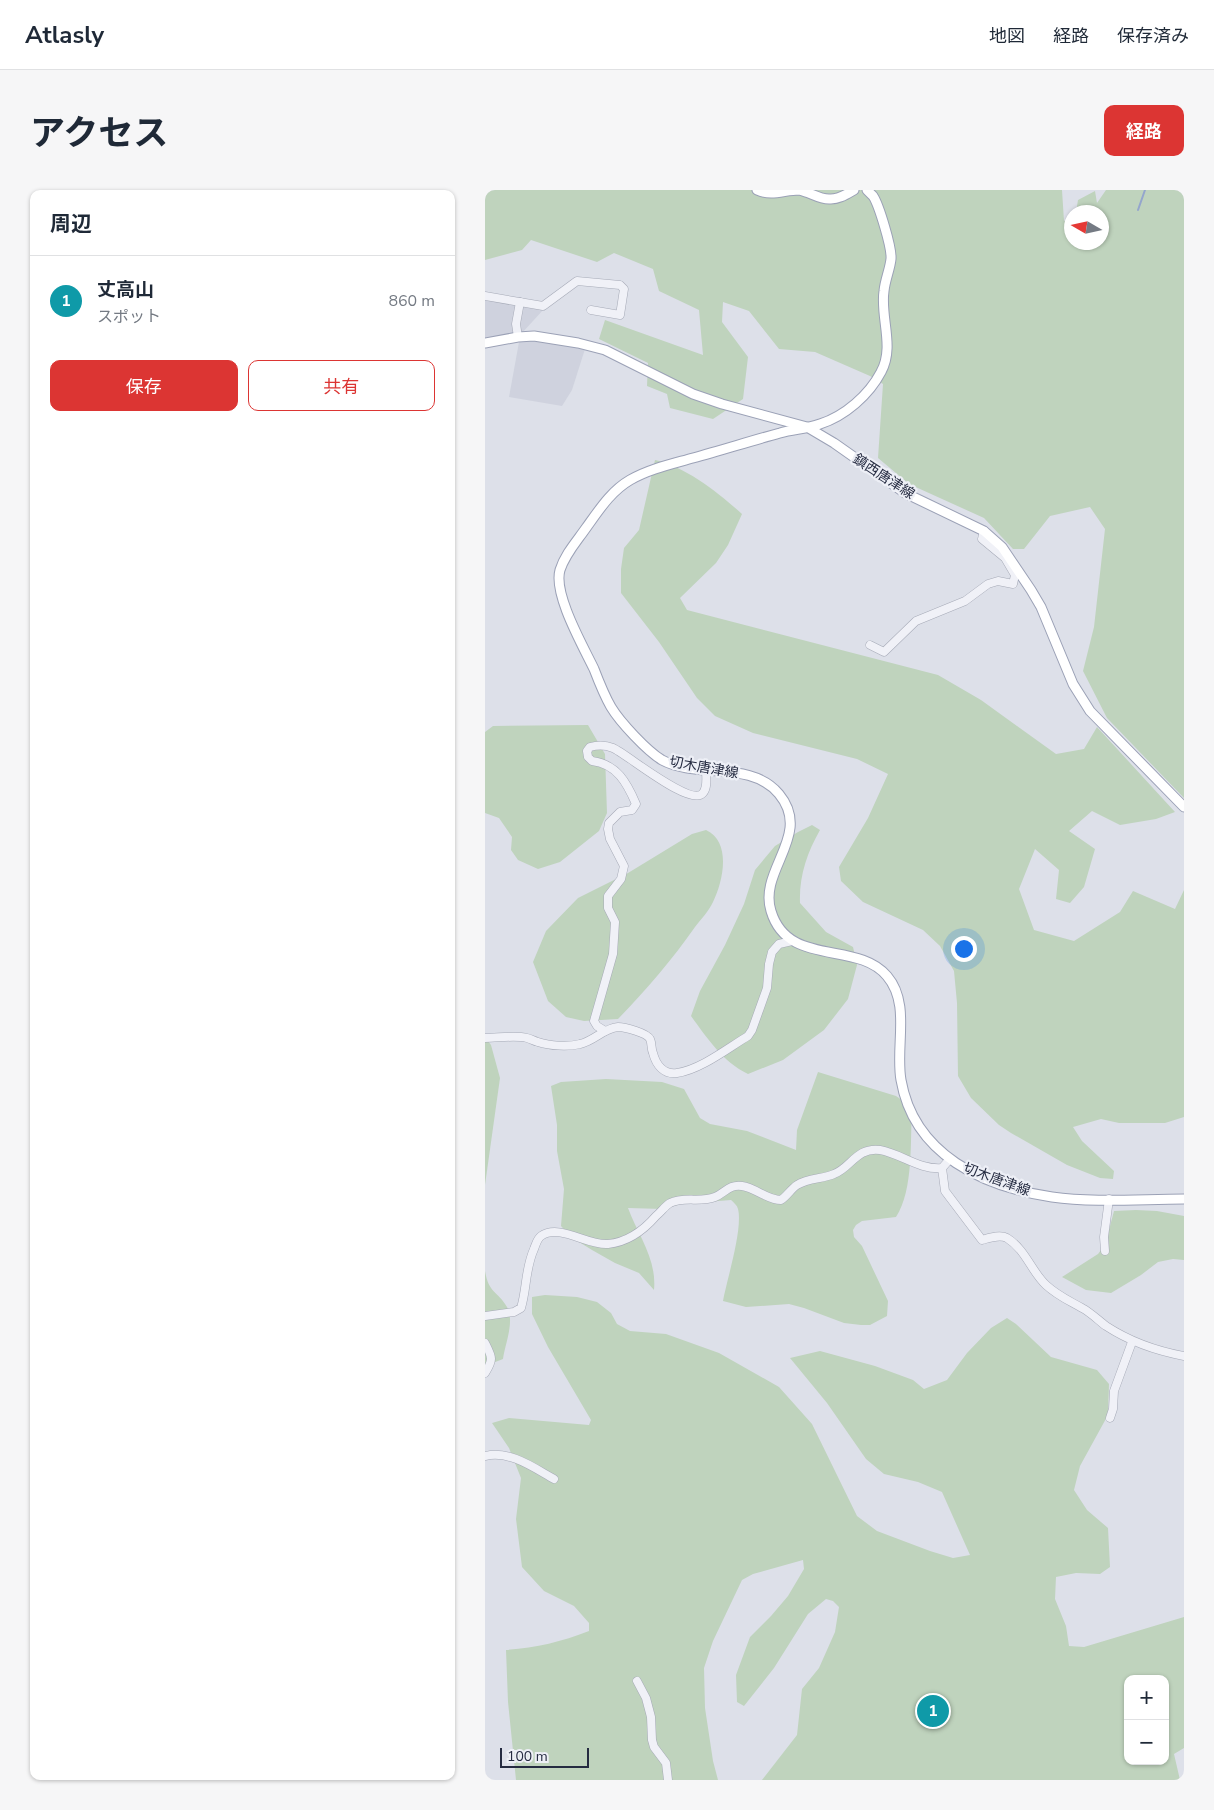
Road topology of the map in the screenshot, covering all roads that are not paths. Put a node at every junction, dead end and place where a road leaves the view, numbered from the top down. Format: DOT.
graph roads {
  1 [pos="757,190"];
  2 [pos="855,190"];
  3 [pos="867,190"];
  4 [pos="485,296"];
  5 [pos="520,302"];
  6 [pos="591,310"];
  7 [pos="518,337"];
  8 [pos="485,343"];
  9 [pos="807,427"];
  10 [pos="983,531"];
  11 [pos="870,646"];
  12 [pos="706,770"];
  13 [pos="1184,807"];
  14 [pos="793,941"];
  15 [pos="605,1032"];
  16 [pos="485,1038"];
  17 [pos="949,1160"];
  18 [pos="942,1168"];
  19 [pos="1109,1199"];
  20 [pos="1184,1199"];
  21 [pos="1105,1251"];
  22 [pos="485,1316"];
  23 [pos="1132,1342"];
  24 [pos="485,1343"];
  25 [pos="1184,1356"];
  26 [pos="485,1373"];
  27 [pos="1110,1418"];
  28 [pos="485,1456"];
  29 [pos="554,1479"];
  30 [pos="637,1681"];
  31 [pos="668,1780"];
  1 -- 2 [label="main road"];
  3 -- 9 [label="main road, 切木唐津線"];
  4 -- 5 [label="street"];
  5 -- 6 [label="street"];
  5 -- 7 [label="street"];
  7 -- 8 [label="main road, 鎮西唐津線"];
  7 -- 9 [label="main road, 鎮西唐津線"];
  9 -- 10 [label="main road, 鎮西唐津線"];
  9 -- 12 [label="main road, 切木唐津線"];
  10 -- 11 [label="street"];
  10 -- 13 [label="main road, 鎮西唐津線"];
  12 -- 14 [label="main road, 切木唐津線"];
  12 -- 15 [label="street"];
  14 -- 15 [label="street"];
  14 -- 17 [label="main road, 切木唐津線"];
  15 -- 16 [label="street"];
  17 -- 18 [label="street"];
  17 -- 19 [label="main road, 切木唐津線"];
  18 -- 22 [label="street"];
  18 -- 23 [label="street"];
  19 -- 20 [label="main road, 切木唐津線"];
  19 -- 21 [label="street"];
  23 -- 25 [label="street"];
  23 -- 27 [label="street"];
  24 -- 26 [label="street"];
  28 -- 29 [label="street"];
  30 -- 31 [label="street"];
}
